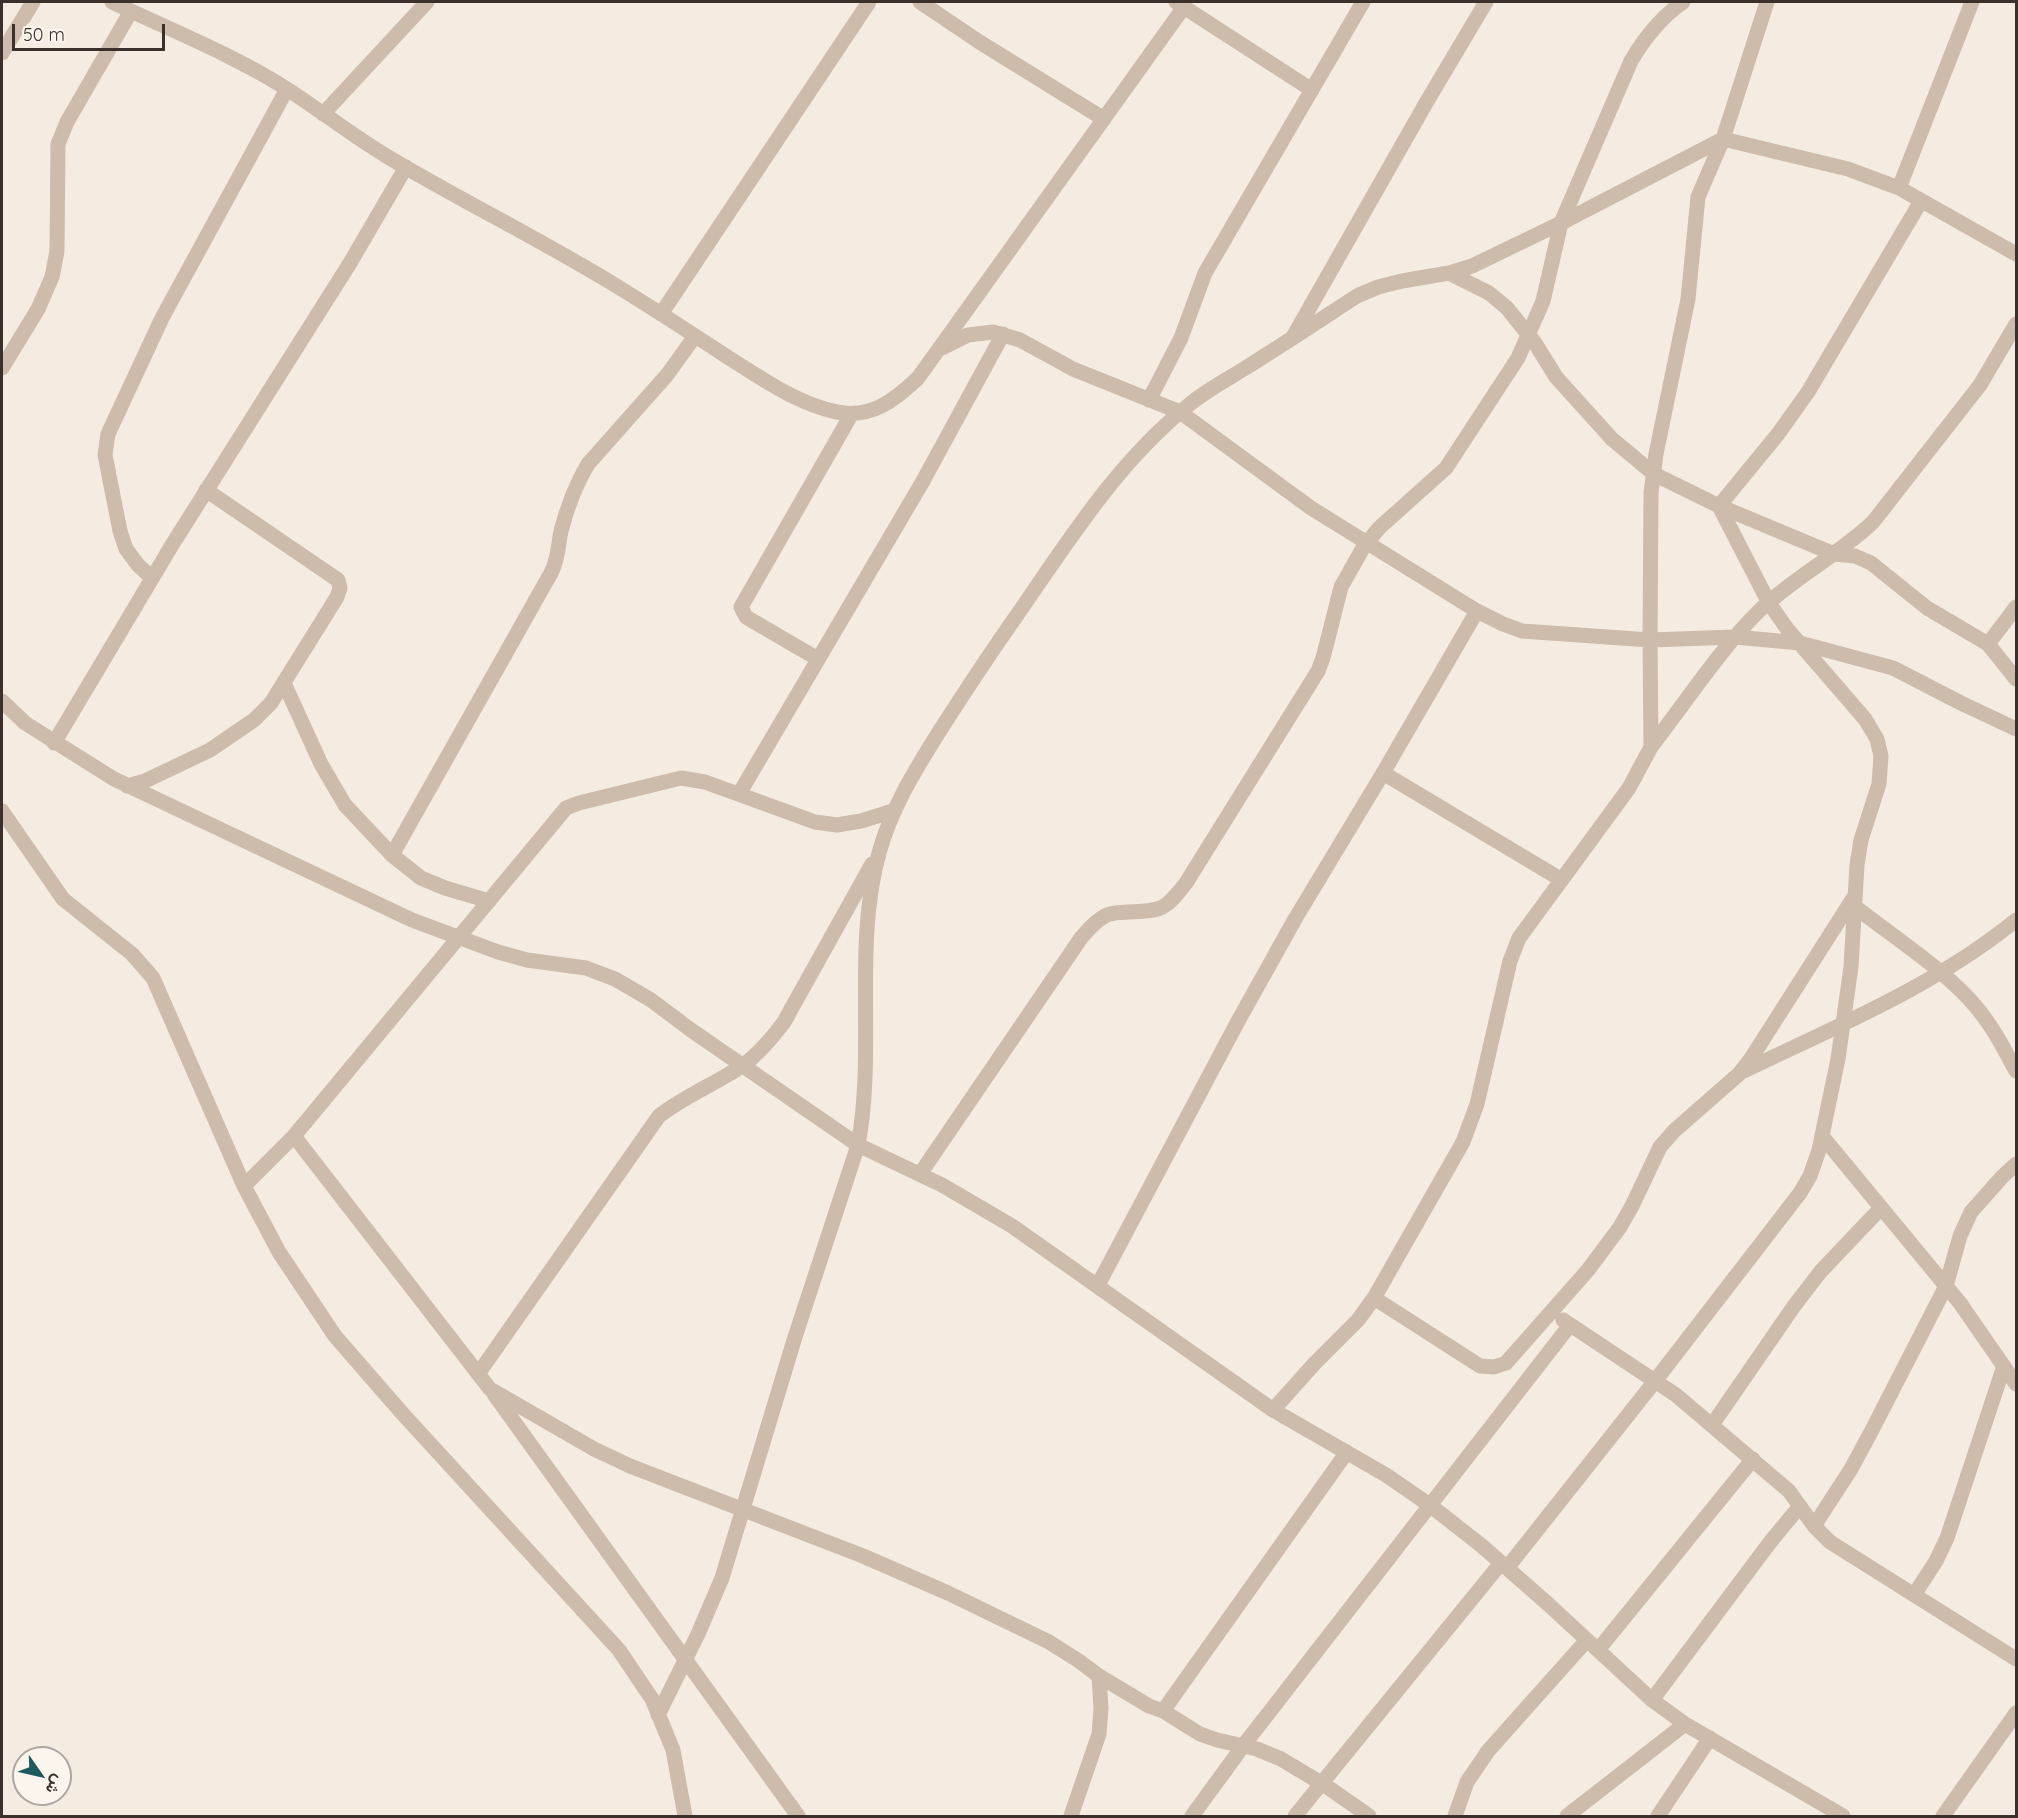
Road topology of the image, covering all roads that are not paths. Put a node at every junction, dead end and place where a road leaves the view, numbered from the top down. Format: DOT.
graph roads {
  1 [pos="33,2"];
  2 [pos="112,2"];
  3 [pos="427,2"];
  4 [pos="869,2"];
  5 [pos="920,2"];
  6 [pos="1363,2"];
  7 [pos="1486,2"];
  8 [pos="1683,2"];
  9 [pos="1767,2"];
  10 [pos="1972,2"];
  11 [pos="1180,4"];
  12 [pos="131,11"];
  13 [pos="2,53"];
  14 [pos="287,89"];
  15 [pos="1312,90"];
  16 [pos="323,114"];
  17 [pos="1104,119"];
  18 [pos="1723,139"];
  19 [pos="406,167"];
  20 [pos="1899,188"];
  21 [pos="1921,201"];
  22 [pos="1561,223"];
  23 [pos="2016,254"];
  24 [pos="1449,273"];
  25 [pos="661,314"];
  26 [pos="2016,324"];
  27 [pos="1003,334"];
  28 [pos="695,336"];
  29 [pos="1529,336"];
  30 [pos="1292,338"];
  31 [pos="939,349"];
  32 [pos="2,368"];
  33 [pos="1149,400"];
  34 [pos="1180,412"];
  35 [pos="851,415"];
  36 [pos="1654,474"];
  37 [pos="206,490"];
  38 [pos="1719,506"];
  39 [pos="1367,543"];
  40 [pos="1834,554"];
  41 [pos="152,578"];
  42 [pos="1769,603"];
  43 [pos="2016,607"];
  44 [pos="1476,611"];
  45 [pos="1735,637"];
  46 [pos="1650,640"];
  47 [pos="1800,643"];
  48 [pos="1988,644"];
  49 [pos="818,659"];
  50 [pos="2016,679"];
  51 [pos="284,683"];
  52 [pos="2,701"];
  53 [pos="2016,729"];
  54 [pos="54,743"];
  55 [pos="1652,747"];
  56 [pos="1383,773"];
  57 [pos="127,786"];
  58 [pos="739,794"];
  59 [pos="2,811"];
  60 [pos="893,812"];
  61 [pos="878,853"];
  62 [pos="392,855"];
  63 [pos="1562,880"];
  64 [pos="489,901"];
  65 [pos="1855,901"];
  66 [pos="2016,920"];
  67 [pos="459,938"];
  68 [pos="1940,973"];
  69 [pos="1843,1024"];
  70 [pos="742,1066"];
  71 [pos="2016,1071"];
  72 [pos="1738,1074"];
  73 [pos="294,1136"];
  74 [pos="1822,1136"];
  75 [pos="858,1145"];
  76 [pos="2016,1164"];
  77 [pos="920,1174"];
  78 [pos="244,1186"];
  79 [pos="1881,1208"];
  80 [pos="1098,1285"];
  81 [pos="1946,1286"];
  82 [pos="1374,1298"];
  83 [pos="1552,1312"];
  84 [pos="1570,1324"];
  85 [pos="2004,1366"];
  86 [pos="478,1374"];
  87 [pos="1655,1381"];
  88 [pos="2016,1384"];
  89 [pos="490,1389"];
  90 [pos="1273,1410"];
  91 [pos="1713,1425"];
  92 [pos="1347,1452"];
  93 [pos="1753,1459"];
  94 [pos="1431,1506"];
  95 [pos="1800,1506"];
  96 [pos="743,1509"];
  97 [pos="1814,1526"];
  98 [pos="1504,1565"];
  99 [pos="1914,1595"];
  100 [pos="1593,1645"];
  101 [pos="686,1659"];
  102 [pos="2016,1659"];
  103 [pos="1099,1676"];
  104 [pos="1652,1700"];
  105 [pos="1163,1712"];
  106 [pos="2016,1713"];
  107 [pos="658,1715"];
  108 [pos="1685,1724"];
  109 [pos="1710,1738"];
  110 [pos="1243,1746"];
  111 [pos="1322,1783"];
  112 [pos="685,1816"];
  113 [pos="798,1816"];
  114 [pos="1071,1816"];
  115 [pos="1192,1816"];
  116 [pos="1295,1816"];
  117 [pos="1369,1816"];
  118 [pos="1455,1816"];
  119 [pos="1567,1816"];
  120 [pos="1658,1816"];
  121 [pos="1843,1816"];
  122 [pos="1943,1816"];
  1 -- 13 [label="street"];
  2 -- 12 [label="street"];
  3 -- 16 [label="street"];
  4 -- 25 [label="street"];
  5 -- 17 [label="street"];
  6 -- 15 [label="street"];
  7 -- 30 [label="street"];
  8 -- 22 [label="street"];
  9 -- 18 [label="street"];
  10 -- 20 [label="street"];
  11 -- 15 [label="street"];
  11 -- 17 [label="street"];
  12 -- 14 [label="street"];
  12 -- 32 [label="street"];
  14 -- 16 [label="street"];
  14 -- 41 [label="street"];
  15 -- 33 [label="street"];
  16 -- 19 [label="street"];
  17 -- 31 [label="street"];
  18 -- 20 [label="street"];
  18 -- 22 [label="street"];
  18 -- 36 [label="street"];
  19 -- 25 [label="street"];
  19 -- 37 [label="street"];
  20 -- 21 [label="street"];
  21 -- 23 [label="street"];
  21 -- 38 [label="street"];
  22 -- 24 [label="street"];
  22 -- 29 [label="street"];
  24 -- 29 [label="street"];
  24 -- 30 [label="street"];
  25 -- 28 [label="street"];
  26 -- 40 [label="street"];
  27 -- 31 [label="street"];
  27 -- 33 [label="street"];
  27 -- 49 [label="street"];
  28 -- 35 [label="street"];
  28 -- 62 [label="street"];
  29 -- 36 [label="street"];
  29 -- 39 [label="street"];
  30 -- 34 [label="street"];
  31 -- 35 [label="street"];
  33 -- 34 [label="street"];
  34 -- 39 [label="street"];
  34 -- 60 [label="street"];
  35 -- 49 [label="street"];
  36 -- 38 [label="street"];
  36 -- 46 [label="street"];
  37 -- 41 [label="street"];
  37 -- 51 [label="street"];
  38 -- 40 [label="street"];
  38 -- 42 [label="street"];
  39 -- 44 [label="street"];
  39 -- 77 [label="street"];
  40 -- 42 [label="street"];
  40 -- 48 [label="street"];
  41 -- 54 [label="street"];
  42 -- 45 [label="street"];
  42 -- 47 [label="street"];
  43 -- 48 [label="street"];
  44 -- 46 [label="street"];
  44 -- 56 [label="street"];
  45 -- 46 [label="street"];
  45 -- 47 [label="street"];
  45 -- 55 [label="street"];
  46 -- 55 [label="street"];
  47 -- 53 [label="street"];
  47 -- 65 [label="street"];
  48 -- 50 [label="street"];
  49 -- 58 [label="street"];
  51 -- 57 [label="street"];
  51 -- 62 [label="street"];
  52 -- 54 [label="street"];
  54 -- 57 [label="street"];
  55 -- 63 [label="street"];
  56 -- 63 [label="street"];
  56 -- 80 [label="street"];
  57 -- 67 [label="street"];
  58 -- 60 [label="street"];
  58 -- 64 [label="street"];
  59 -- 78 [label="street"];
  60 -- 61 [label="street"];
  61 -- 70 [label="street"];
  61 -- 75 [label="street"];
  62 -- 64 [label="street"];
  63 -- 82 [label="street"];
  64 -- 67 [label="street"];
  65 -- 68 [label="street"];
  65 -- 69 [label="street"];
  65 -- 72 [label="street"];
  66 -- 68 [label="street"];
  67 -- 70 [label="street"];
  67 -- 73 [label="street"];
  68 -- 69 [label="street"];
  68 -- 71 [label="street"];
  69 -- 72 [label="street"];
  69 -- 74 [label="street"];
  70 -- 75 [label="street"];
  70 -- 86 [label="street"];
  72 -- 83 [label="street"];
  73 -- 78 [label="street"];
  73 -- 86 [label="street"];
  74 -- 79 [label="street"];
  74 -- 87 [label="street"];
  75 -- 77 [label="street"];
  75 -- 96 [label="street"];
  76 -- 81 [label="street"];
  77 -- 80 [label="street"];
  78 -- 107 [label="street"];
  79 -- 81 [label="street"];
  79 -- 91 [label="street"];
  80 -- 90 [label="street"];
  81 -- 85 [label="street"];
  81 -- 97 [label="street"];
  82 -- 83 [label="street"];
  82 -- 90 [label="street"];
  83 -- 84 [label="street"];
  84 -- 87 [label="street"];
  84 -- 94 [label="street"];
  85 -- 88 [label="street"];
  85 -- 99 [label="street"];
  86 -- 89 [label="street"];
  87 -- 91 [label="street"];
  87 -- 98 [label="street"];
  89 -- 96 [label="street"];
  89 -- 101 [label="street"];
  90 -- 92 [label="street"];
  91 -- 93 [label="street"];
  92 -- 94 [label="street"];
  92 -- 105 [label="street"];
  93 -- 95 [label="street"];
  93 -- 100 [label="street"];
  94 -- 98 [label="street"];
  94 -- 110 [label="street"];
  95 -- 97 [label="street"];
  95 -- 104 [label="street"];
  96 -- 101 [label="street"];
  96 -- 103 [label="street"];
  97 -- 99 [label="street"];
  98 -- 100 [label="street"];
  98 -- 111 [label="street"];
  99 -- 102 [label="street"];
  100 -- 104 [label="street"];
  100 -- 118 [label="street"];
  101 -- 107 [label="street"];
  101 -- 113 [label="street"];
  103 -- 105 [label="street"];
  103 -- 114 [label="street"];
  104 -- 108 [label="street"];
  105 -- 110 [label="street"];
  106 -- 122 [label="street"];
  107 -- 112 [label="street"];
  108 -- 109 [label="street"];
  108 -- 119 [label="street"];
  109 -- 120 [label="street"];
  109 -- 121 [label="street"];
  110 -- 111 [label="street"];
  110 -- 115 [label="street"];
  111 -- 116 [label="street"];
  111 -- 117 [label="street"];
}
